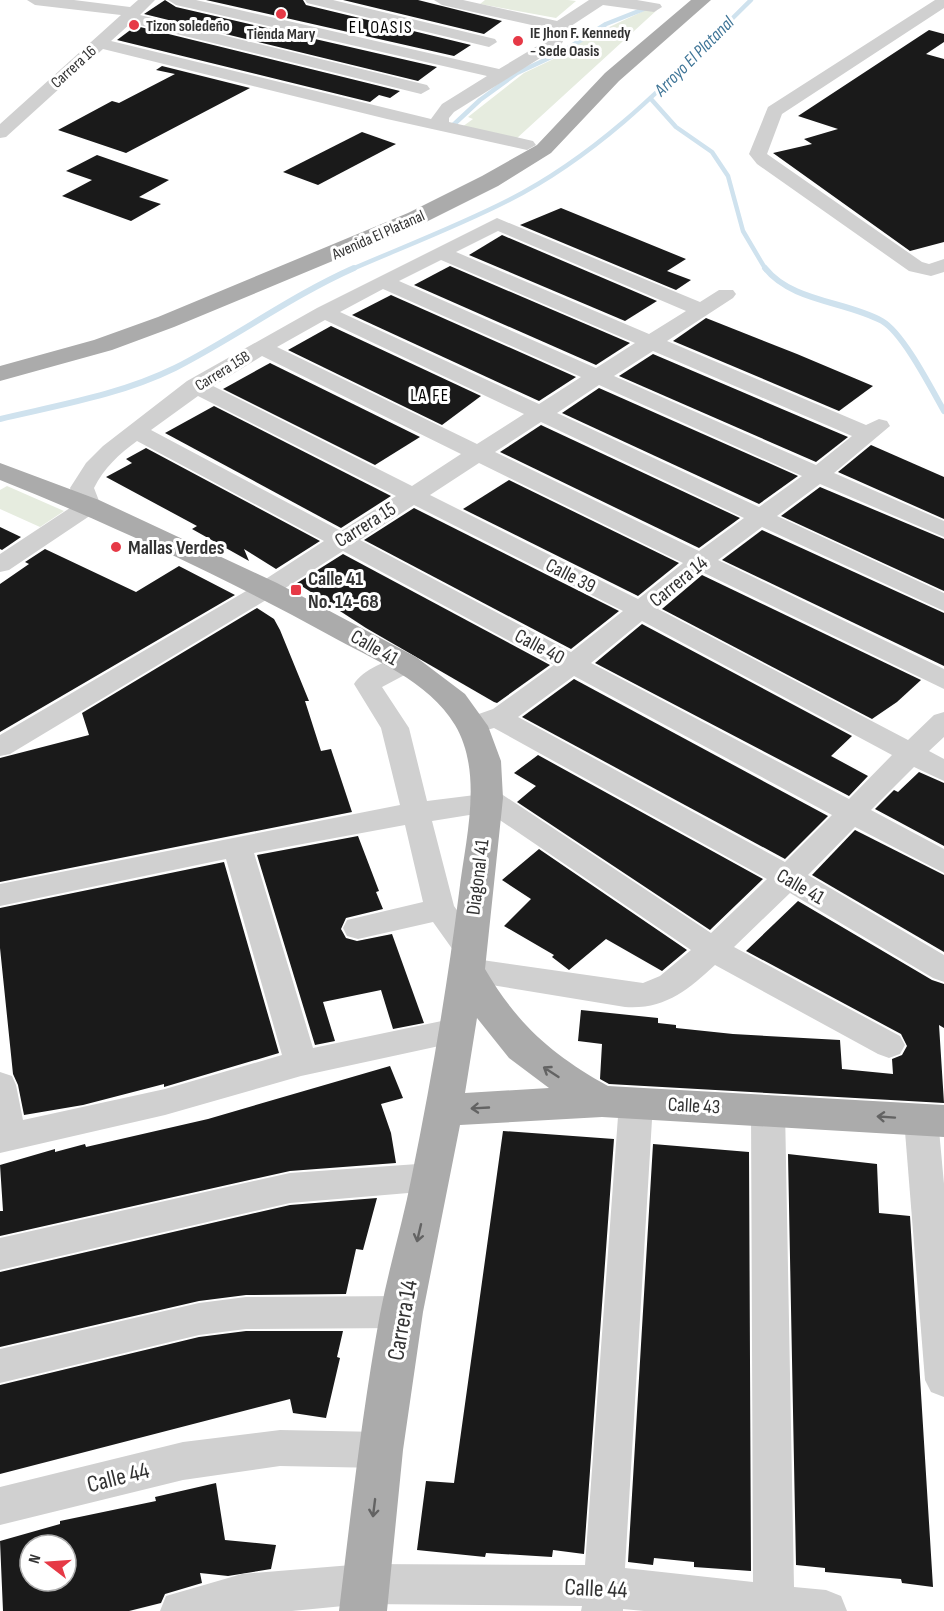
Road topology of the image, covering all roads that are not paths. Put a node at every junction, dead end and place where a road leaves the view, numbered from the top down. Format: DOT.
graph roads {
  1 [pos="35,0"];
  2 [pos="176,0"];
  3 [pos="313,0"];
  4 [pos="442,0"];
  5 [pos="608,0"];
  6 [pos="682,0"];
  7 [pos="702,0"];
  8 [pos="944,1"];
  9 [pos="337,2"];
  10 [pos="470,3"];
  11 [pos="654,7"];
  12 [pos="136,10"];
  13 [pos="525,18"];
  14 [pos="563,26"];
  15 [pos="297,27"];
  16 [pos="489,42"];
  17 [pos="99,43"];
  18 [pos="261,50"];
  19 [pos="458,64"];
  20 [pos="222,73"];
  21 [pos="503,75"];
  22 [pos="421,89"];
  23 [pos="387,114"];
  24 [pos="440,126"];
  25 [pos="0,133"];
  26 [pos="527,146"];
  27 [pos="441,253"];
  28 [pos="944,266"];
  29 [pos="384,282"];
  30 [pos="726,294"];
  31 [pos="701,310"];
  32 [pos="324,312"];
  33 [pos="649,344"];
  34 [pos="260,347"];
  35 [pos="0,359"];
  36 [pos="0,374"];
  37 [pos="596,378"];
  38 [pos="195,386"];
  39 [pos="539,415"];
  40 [pos="136,431"];
  41 [pos="478,453"];
  42 [pos="0,471"];
  43 [pos="820,473"];
  44 [pos="412,495"];
  45 [pos="89,506"];
  46 [pos="760,519"];
  47 [pos="944,530"];
  48 [pos="340,540"];
  49 [pos="701,561"];
  50 [pos="0,565"];
  51 [pos="267,589"];
  52 [pos="944,603"];
  53 [pos="641,610"];
  54 [pos="405,664"];
  55 [pos="573,664"];
  56 [pos="944,680"];
  57 [pos="944,721"];
  58 [pos="485,722"];
  59 [pos="0,747"];
  60 [pos="910,754"];
  61 [pos="944,771"];
  62 [pos="486,800"];
  63 [pos="417,812"];
  64 [pos="851,812"];
  65 [pos="237,847"];
  66 [pos="944,862"];
  67 [pos="789,878"];
  68 [pos="0,895"];
  69 [pos="440,909"];
  70 [pos="357,928"];
  71 [pos="712,949"];
  72 [pos="468,959"];
  73 [pos="944,970"];
  74 [pos="456,1030"];
  75 [pos="889,1045"];
  76 [pos="302,1063"];
  77 [pos="0,1085"];
  78 [pos="619,1102"];
  79 [pos="768,1109"];
  80 [pos="444,1110"];
  81 [pos="932,1120"];
  82 [pos="4,1137"];
  83 [pos="432,1177"];
  84 [pos="0,1254"];
  85 [pos="402,1312"];
  86 [pos="0,1366"];
  87 [pos="944,1380"];
  88 [pos="381,1450"];
  89 [pos="0,1506"];
  90 [pos="364,1598"];
  91 [pos="603,1598"];
  92 [pos="775,1608"];
  93 [pos="181,1611"];
  94 [pos="826,1611"];
  1 -- 12 [label="street"];
  2 -- 15 [label="street"];
  3 -- 9 [label="street"];
  4 -- 10 [label="street"];
  5 -- 11 [label="street"];
  5 -- 14 [label="street"];
  6 -- 26 [label="main road, Avenida El Platanal"];
  7 -- 36 [label="main road, Avenida El Platanal"];
  8 -- 28 [label="street"];
  9 -- 15 [label="street"];
  9 -- 16 [label="street"];
  10 -- 13 [label="street"];
  12 -- 17 [label="street, Carrera 16"];
  12 -- 18 [label="street"];
  13 -- 14 [label="street"];
  13 -- 16 [label="street"];
  14 -- 21 [label="street"];
  15 -- 18 [label="street"];
  15 -- 19 [label="street"];
  16 -- 19 [label="street"];
  17 -- 20 [label="street"];
  17 -- 25 [label="street, Carrera 16"];
  18 -- 20 [label="street"];
  18 -- 22 [label="street"];
  19 -- 21 [label="street"];
  19 -- 22 [label="street"];
  20 -- 23 [label="street"];
  21 -- 24 [label="street"];
  22 -- 23 [label="street"];
  23 -- 24 [label="street"];
  24 -- 26 [label="street"];
  26 -- 35 [label="main road, Avenida El Platanal"];
  27 -- 29 [label="street, Carrera 15B"];
  27 -- 31 [label="street, Carrera 15B"];
  27 -- 33 [label="street"];
  29 -- 32 [label="street, Carrera 15B"];
  29 -- 37 [label="street"];
  30 -- 31 [label="street, Carrera 15"];
  31 -- 33 [label="street, Carrera 15"];
  32 -- 34 [label="street, Carrera 15B"];
  32 -- 39 [label="street"];
  33 -- 37 [label="street, Carrera 15"];
  33 -- 43 [label="street, Carrera 14"];
  34 -- 38 [label="street, Carrera 15B"];
  34 -- 41 [label="street"];
  37 -- 39 [label="street, Carrera 15"];
  37 -- 43 [label="street"];
  38 -- 40 [label="street, Carrera 15B"];
  38 -- 44 [label="street, Calle 39"];
  39 -- 41 [label="street, Carrera 15"];
  39 -- 46 [label="street"];
  40 -- 45 [label="street, Carrera 15B"];
  40 -- 48 [label="street, Calle 40"];
  41 -- 44 [label="street, Carrera 15"];
  41 -- 49 [label="street"];
  42 -- 45 [label="main road, Calle 41"];
  43 -- 46 [label="street, Carrera 14"];
  43 -- 47 [label="street"];
  44 -- 48 [label="street, Carrera 15"];
  44 -- 53 [label="street, Calle 39"];
  45 -- 50 [label="street"];
  45 -- 51 [label="main road, Calle 41"];
  46 -- 49 [label="street, Carrera 14"];
  46 -- 52 [label="street"];
  48 -- 51 [label="street, Carrera 15"];
  48 -- 55 [label="street, Calle 40"];
  49 -- 53 [label="street, Carrera 14"];
  49 -- 56 [label="street"];
  51 -- 54 [label="main road, Calle 41"];
  51 -- 59 [label="street, Carrera 15"];
  53 -- 55 [label="street, Carrera 14"];
  53 -- 60 [label="street, Calle 39"];
  54 -- 58 [label="main road, Calle 41"];
  54 -- 63 [label="street"];
  55 -- 58 [label="street, Carrera 14"];
  55 -- 64 [label="street, Calle 40"];
  57 -- 60 [label="street"];
  58 -- 62 [label="main road, Diagonal 41"];
  58 -- 67 [label="street, Calle 41"];
  60 -- 61 [label="street, Calle 39"];
  60 -- 64 [label="street"];
  62 -- 63 [label="street"];
  62 -- 71 [label="street"];
  62 -- 72 [label="main road, Diagonal 41"];
  63 -- 65 [label="street"];
  63 -- 69 [label="street"];
  64 -- 66 [label="street, Calle 40"];
  64 -- 67 [label="street"];
  65 -- 68 [label="street"];
  65 -- 76 [label="street"];
  67 -- 71 [label="street"];
  67 -- 73 [label="street, Calle 41"];
  69 -- 70 [label="street"];
  69 -- 72 [label="street"];
  71 -- 72 [label="street"];
  71 -- 75 [label="street"];
  72 -- 74 [label="main road, Diagonal 41"];
  78 -- 72 [label="main road, one-way"];
  74 -- 76 [label="street"];
  74 -- 80 [label="main road, Carrera 14"];
  76 -- 82 [label="street"];
  77 -- 82 [label="street"];
  78 -- 79 [label="main road, Calle 43"];
  78 -- 80 [label="main road, Calle 43, one-way"];
  78 -- 91 [label="street"];
  81 -- 79 [label="main road, Calle 43, one-way"];
  79 -- 92 [label="street"];
  80 -- 83 [label="main road, Carrera 14"];
  81 -- 87 [label="street"];
  83 -- 84 [label="street"];
  83 -- 85 [label="main road, Carrera 14, one-way"];
  85 -- 86 [label="street"];
  85 -- 88 [label="main road, Carrera 14"];
  88 -- 89 [label="street, Calle 44"];
  88 -- 90 [label="main road, Carrera 14, one-way"];
  90 -- 91 [label="street, Calle 44"];
  90 -- 93 [label="street, Calle 44"];
  91 -- 92 [label="street, Calle 44"];
  92 -- 94 [label="street, Calle 44"];
}
